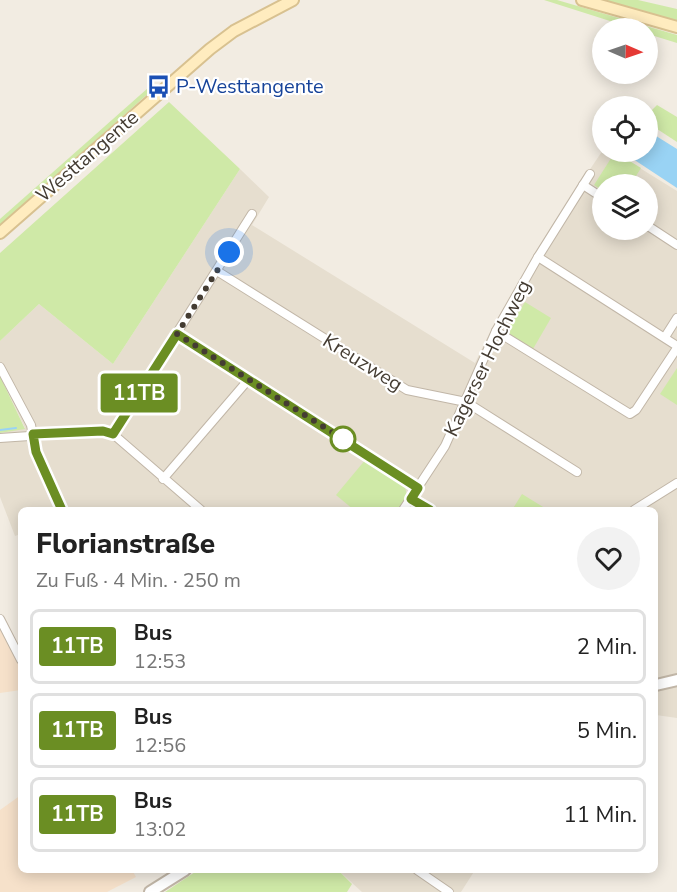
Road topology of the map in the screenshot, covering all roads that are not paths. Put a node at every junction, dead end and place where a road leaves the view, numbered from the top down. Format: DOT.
graph roads {
  1 [pos="293,0"];
  2 [pos="582,0"];
  3 [pos="677,27"];
  4 [pos="590,174"];
  5 [pos="583,185"];
  6 [pos="592,191"];
  7 [pos="252,214"];
  8 [pos="0,233"];
  9 [pos="658,233"];
  10 [pos="677,245"];
  11 [pos="538,257"];
  12 [pos="218,272"];
  13 [pos="677,318"];
  14 [pos="496,331"];
  15 [pos="177,334"];
  16 [pos="665,337"];
  17 [pos="677,347"];
  18 [pos="0,367"];
  19 [pos="249,379"];
  20 [pos="466,402"];
  21 [pos="33,434"];
  22 [pos="113,434"];
  23 [pos="0,438"];
  24 [pos="577,472"];
  25 [pos="163,479"];
  26 [pos="677,483"];
  27 [pos="418,488"];
  28 [pos="411,499"];
  29 [pos="61,507"];
  30 [pos="197,507"];
  31 [pos="405,507"];
  32 [pos="425,507"];
  33 [pos="639,507"];
  34 [pos="0,618"];
  35 [pos="18,654"];
  36 [pos="677,680"];
  37 [pos="658,685"];
  38 [pos="180,873"];
  39 [pos="421,873"];
  40 [pos="150,892"];
  41 [pos="449,892"];
  1 -- 8 [label="main road, Westtangente"];
  2 -- 3 [label="main road"];
  4 -- 5 [label="street, Kagerser Hochweg"];
  5 -- 6 [label="street"];
  5 -- 11 [label="street, Kagerser Hochweg"];
  7 -- 12 [label="street"];
  9 -- 10 [label="street"];
  11 -- 14 [label="street, Kagerser Hochweg"];
  11 -- 16 [label="street"];
  12 -- 15 [label="street"];
  12 -- 20 [label="street, Kreuzweg"];
  13 -- 16 [label="street"];
  14 -- 17 [label="street"];
  14 -- 20 [label="street, Kagerser Hochweg"];
  15 -- 19 [label="street"];
  15 -- 22 [label="street"];
  16 -- 17 [label="street"];
  18 -- 21 [label="street"];
  19 -- 25 [label="street"];
  19 -- 27 [label="street"];
  20 -- 24 [label="street, Kreuzweg"];
  20 -- 27 [label="street, Kagerser Hochweg"];
  21 -- 22 [label="street"];
  21 -- 23 [label="street"];
  21 -- 29 [label="street"];
  22 -- 25 [label="street"];
  25 -- 30 [label="street"];
  26 -- 33 [label="street"];
  27 -- 28 [label="street, Kagerser Hochweg"];
  28 -- 31 [label="street, Kagerser Hochweg"];
  28 -- 32 [label="street"];
  34 -- 35 [label="street"];
  36 -- 37 [label="street"];
  38 -- 40 [label="street"];
  39 -- 41 [label="street"];
}
